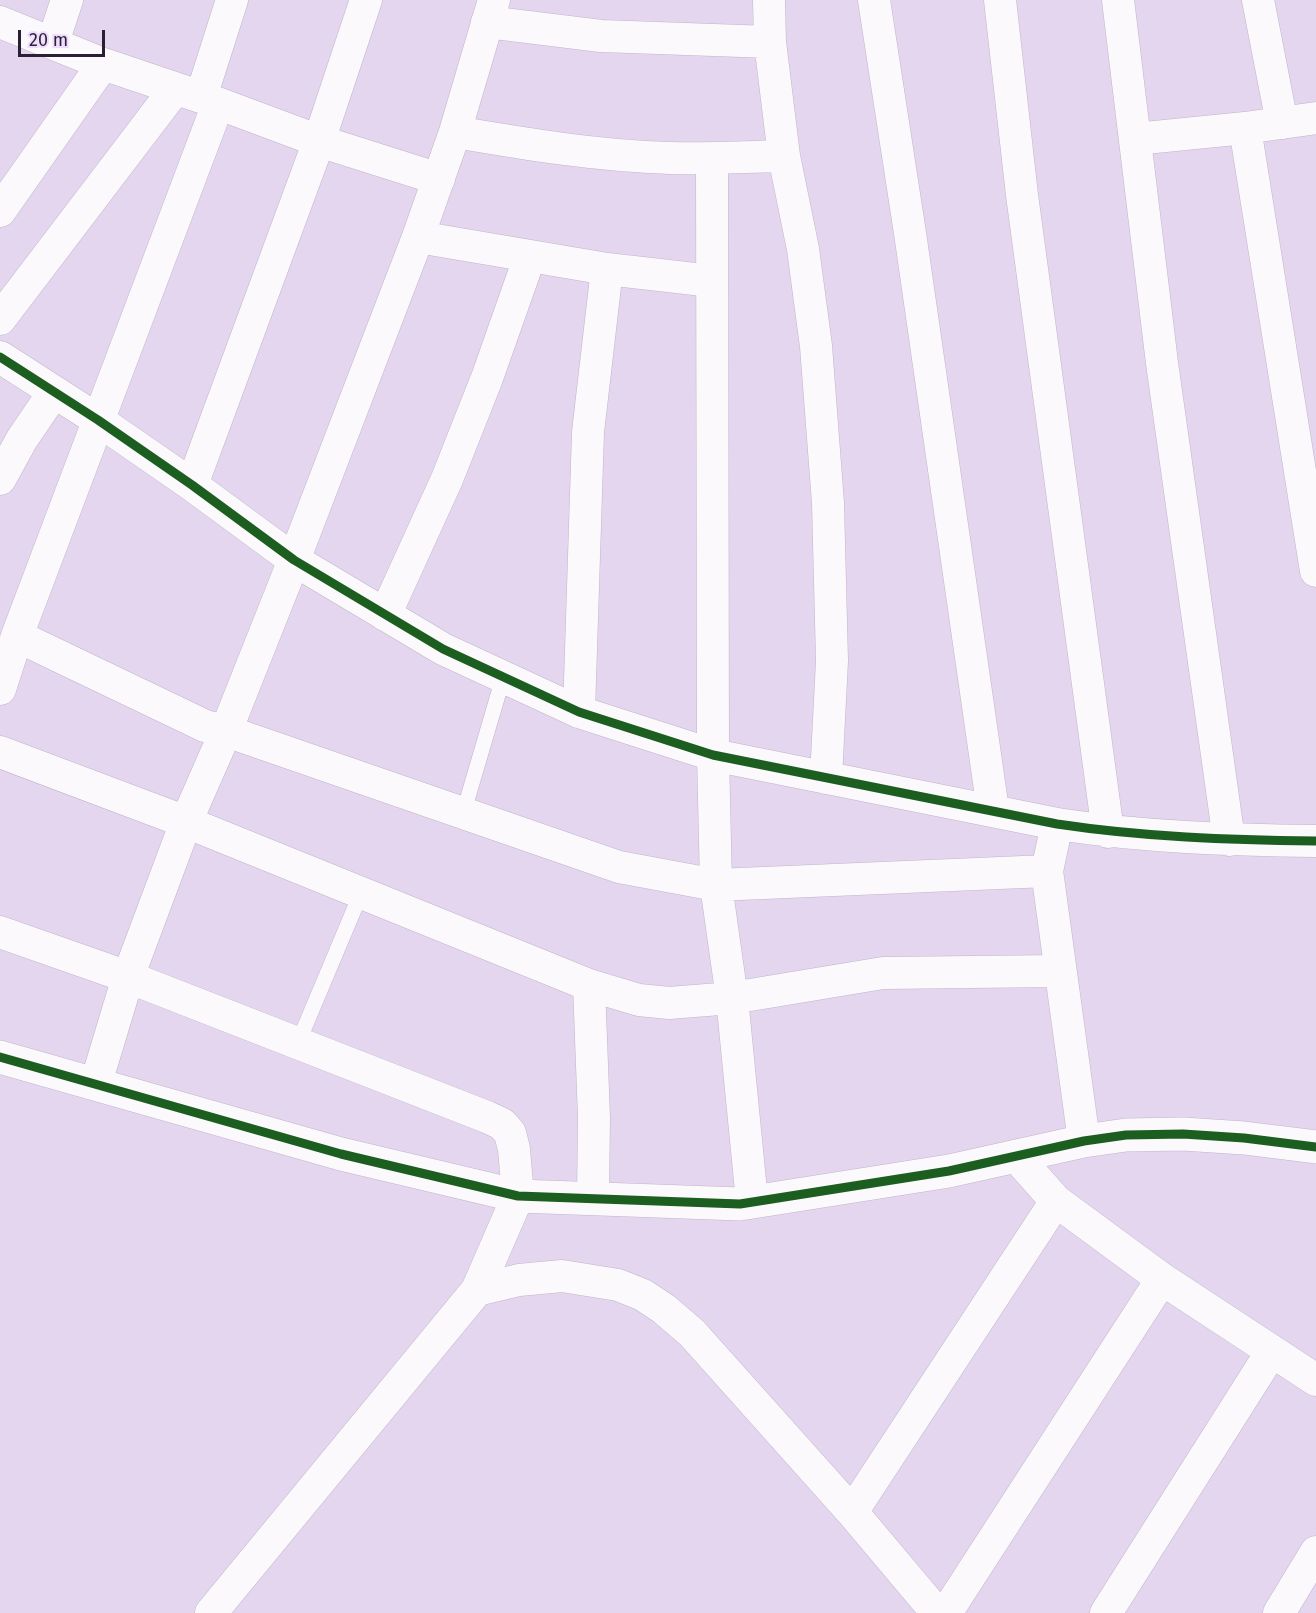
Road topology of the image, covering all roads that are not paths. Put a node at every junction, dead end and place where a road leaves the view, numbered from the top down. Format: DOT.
graph roads {
  1 [pos="67,0"];
  2 [pos="232,0"];
  3 [pos="366,0"];
  4 [pos="769,0"];
  5 [pos="874,0"];
  6 [pos="1000,0"];
  7 [pos="1118,0"];
  8 [pos="1258,0"];
  9 [pos="490,11"];
  10 [pos="2,25"];
  11 [pos="53,42"];
  12 [pos="770,42"];
  13 [pos="104,64"];
  14 [pos="198,97"];
  15 [pos="1316,118"];
  16 [pos="1282,123"];
  17 [pos="1245,128"];
  18 [pos="456,132"];
  19 [pos="1135,139"];
  20 [pos="319,141"];
  21 [pos="784,156"];
  22 [pos="712,159"];
  23 [pos="439,179"];
  24 [pos="0,211"];
  25 [pos="418,237"];
  26 [pos="530,256"];
  27 [pos="607,269"];
  28 [pos="712,281"];
  29 [pos="0,319"];
  30 [pos="0,357"];
  31 [pos="54,392"];
  32 [pos="98,420"];
  33 [pos="0,479"];
  34 [pos="192,485"];
  35 [pos="294,560"];
  36 [pos="1316,571"];
  37 [pos="386,615"];
  38 [pos="17,636"];
  39 [pos="503,678"];
  40 [pos="0,689"];
  41 [pos="579,712"];
  42 [pos="225,731"];
  43 [pos="0,752"];
  44 [pos="713,755"];
  45 [pos="826,778"];
  46 [pos="993,810"];
  47 [pos="463,814"];
  48 [pos="186,822"];
  49 [pos="1057,824"];
  50 [pos="1108,832"];
  51 [pos="1229,840"];
  52 [pos="1316,841"];
  53 [pos="1047,871"];
  54 [pos="716,885"];
  55 [pos="361,893"];
  56 [pos="0,932"];
  57 [pos="1060,971"];
  58 [pos="128,977"];
  59 [pos="589,985"];
  60 [pos="732,998"];
  61 [pos="298,1043"];
  62 [pos="0,1057"];
  63 [pos="96,1083"];
  64 [pos="1084,1141"];
  65 [pos="1316,1147"];
  66 [pos="1016,1156"];
  67 [pos="518,1196"];
  68 [pos="593,1198"];
  69 [pos="752,1201"];
  70 [pos="1056,1201"];
  71 [pos="1162,1279"];
  72 [pos="477,1290"];
  73 [pos="1272,1351"];
  74 [pos="1316,1380"];
  75 [pos="852,1512"];
  76 [pos="1316,1552"];
  77 [pos="211,1613"];
  78 [pos="937,1613"];
  79 [pos="946,1613"];
  80 [pos="1106,1613"];
  81 [pos="1279,1613"];
  1 -- 11 [label="street"];
  2 -- 14 [label="street"];
  3 -- 20 [label="street"];
  4 -- 12 [label="street"];
  5 -- 46 [label="street"];
  6 -- 50 [label="street"];
  7 -- 19 [label="street"];
  8 -- 16 [label="street"];
  9 -- 12 [label="street"];
  9 -- 18 [label="street"];
  10 -- 11 [label="street"];
  11 -- 13 [label="street"];
  12 -- 21 [label="street"];
  13 -- 14 [label="street"];
  13 -- 24 [label="street"];
  14 -- 20 [label="street"];
  14 -- 29 [label="street"];
  14 -- 32 [label="street"];
  15 -- 16 [label="street"];
  16 -- 17 [label="street"];
  17 -- 19 [label="street"];
  17 -- 36 [label="street"];
  18 -- 22 [label="street"];
  18 -- 23 [label="street"];
  19 -- 51 [label="street"];
  20 -- 23 [label="street"];
  20 -- 34 [label="street"];
  21 -- 22 [label="street"];
  21 -- 45 [label="street"];
  22 -- 28 [label="street"];
  23 -- 25 [label="street"];
  25 -- 26 [label="street"];
  25 -- 35 [label="street"];
  26 -- 27 [label="street"];
  26 -- 37 [label="street"];
  27 -- 28 [label="street"];
  27 -- 41 [label="street"];
  28 -- 44 [label="street"];
  30 -- 31 [label="street"];
  31 -- 32 [label="street"];
  31 -- 33 [label="street"];
  32 -- 34 [label="street"];
  32 -- 38 [label="street"];
  34 -- 35 [label="street"];
  35 -- 37 [label="street"];
  35 -- 42 [label="street"];
  37 -- 39 [label="street"];
  38 -- 40 [label="street"];
  38 -- 42 [label="street"];
  39 -- 41 [label="street"];
  39 -- 47 [label="lane"];
  41 -- 44 [label="street"];
  42 -- 47 [label="street"];
  42 -- 48 [label="street"];
  43 -- 48 [label="street"];
  44 -- 45 [label="street"];
  44 -- 54 [label="street"];
  45 -- 46 [label="street"];
  46 -- 49 [label="street"];
  47 -- 54 [label="street"];
  48 -- 55 [label="street"];
  48 -- 58 [label="street"];
  49 -- 50 [label="street"];
  49 -- 53 [label="street"];
  50 -- 51 [label="street"];
  51 -- 52 [label="street"];
  53 -- 54 [label="street"];
  53 -- 57 [label="street"];
  54 -- 60 [label="street"];
  55 -- 59 [label="street"];
  55 -- 61 [label="lane"];
  56 -- 58 [label="street"];
  57 -- 60 [label="street"];
  57 -- 64 [label="street"];
  58 -- 61 [label="street"];
  58 -- 63 [label="street"];
  59 -- 60 [label="street"];
  59 -- 68 [label="street"];
  60 -- 69 [label="street"];
  61 -- 67 [label="street"];
  62 -- 63 [label="street"];
  63 -- 67 [label="street"];
  64 -- 65 [label="street"];
  64 -- 66 [label="street"];
  66 -- 69 [label="street"];
  66 -- 70 [label="street"];
  67 -- 68 [label="street"];
  67 -- 72 [label="street"];
  68 -- 69 [label="street"];
  70 -- 71 [label="street"];
  70 -- 75 [label="street"];
  71 -- 73 [label="street"];
  71 -- 79 [label="street"];
  72 -- 75 [label="street"];
  72 -- 77 [label="street"];
  73 -- 74 [label="street"];
  73 -- 80 [label="street"];
  75 -- 78 [label="street"];
  76 -- 81 [label="street"];
}
